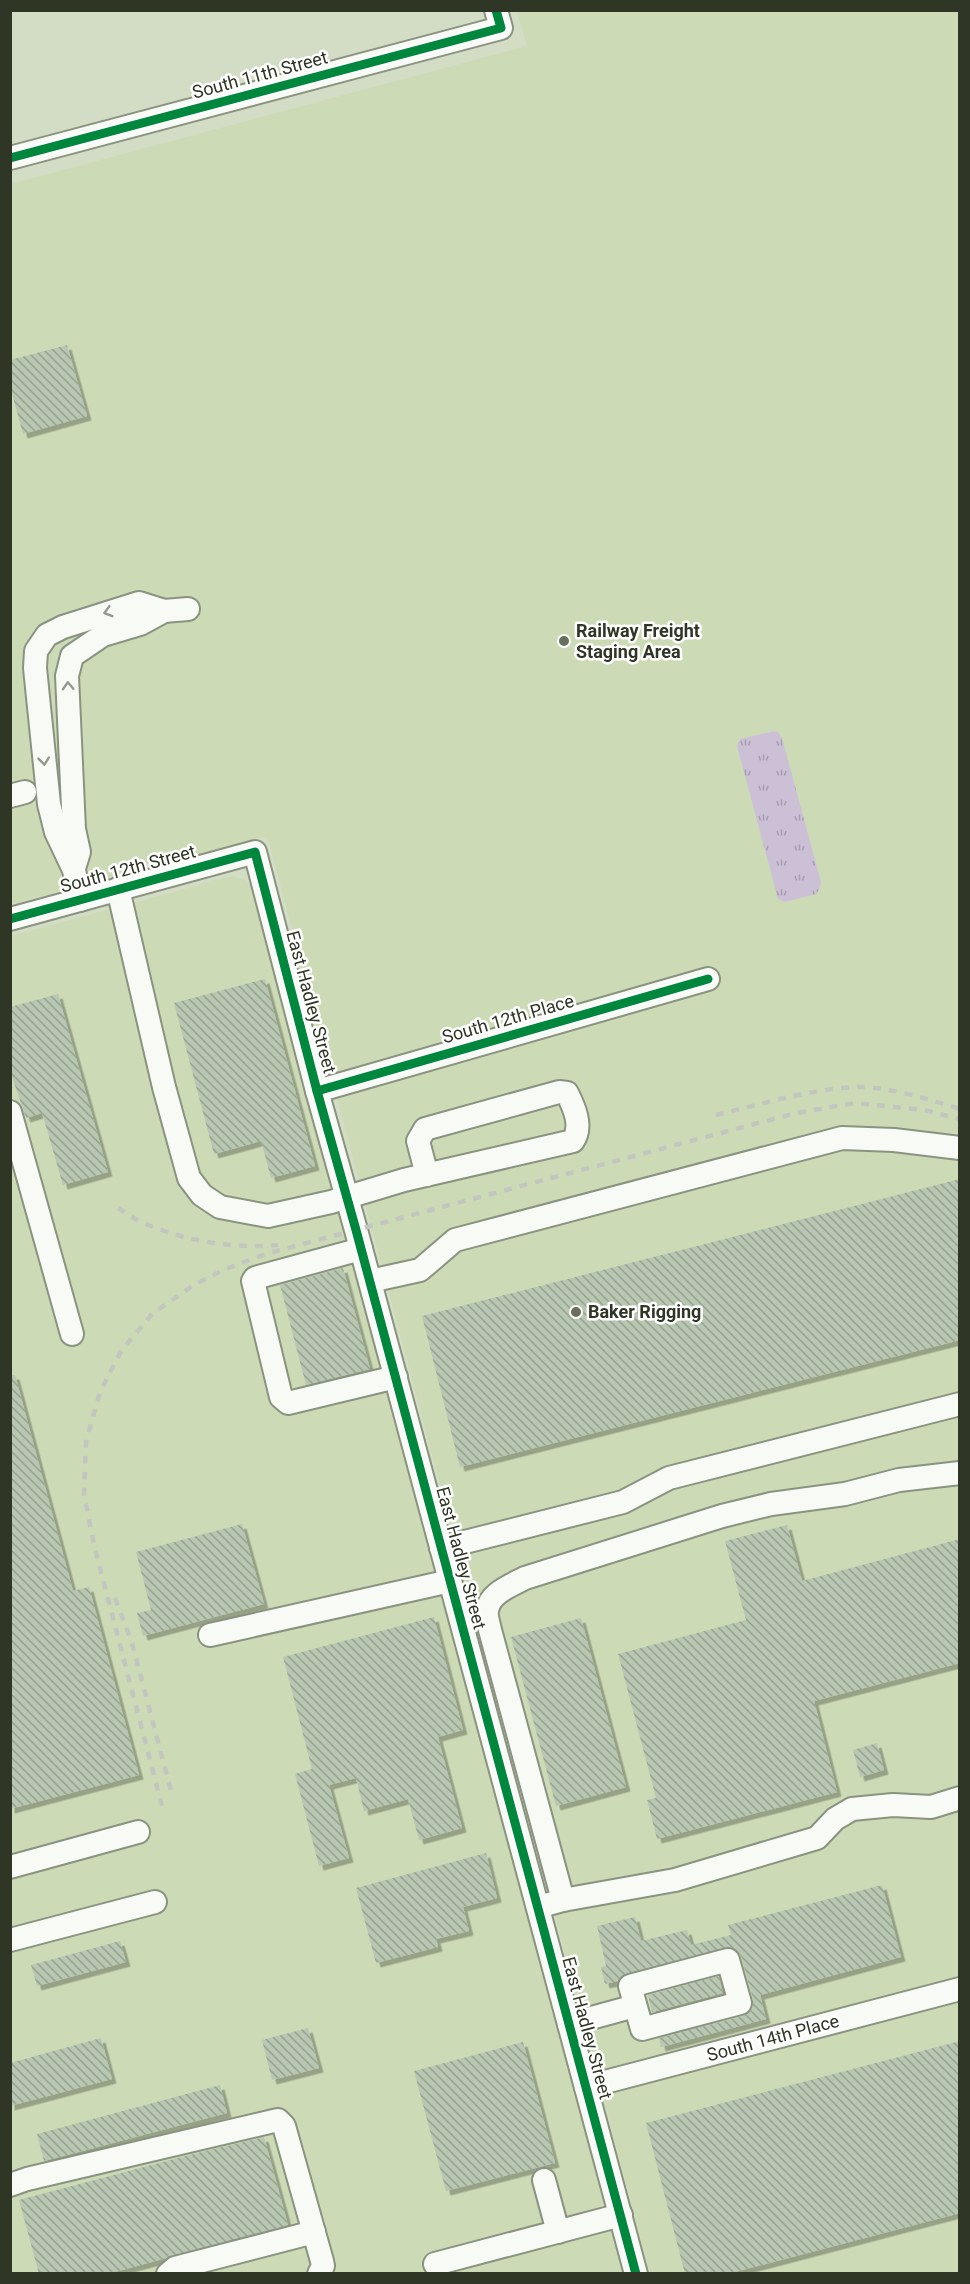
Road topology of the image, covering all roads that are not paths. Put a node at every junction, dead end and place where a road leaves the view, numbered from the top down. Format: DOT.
graph roads {
  1 [pos="496,10"];
  2 [pos="10,158"];
  3 [pos="188,609"];
  4 [pos="164,611"];
  5 [pos="255,852"];
  6 [pos="74,870"];
  7 [pos="118,889"];
  8 [pos="80,900"];
  9 [pos="10,919"];
  10 [pos="708,979"];
  11 [pos="317,1091"];
  12 [pos="10,1112"];
  13 [pos="960,1148"];
  14 [pos="427,1175"];
  15 [pos="347,1196"];
  16 [pos="362,1249"];
  17 [pos="370,1281"];
  18 [pos="72,1334"];
  19 [pos="396,1377"];
  20 [pos="960,1404"];
  21 [pos="960,1473"];
  22 [pos="441,1548"];
  23 [pos="450,1581"];
  24 [pos="210,1635"];
  25 [pos="960,1798"];
  26 [pos="138,1832"];
  27 [pos="10,1867"];
  28 [pos="563,1900"];
  29 [pos="155,1902"];
  30 [pos="538,1907"];
  31 [pos="10,1940"];
  32 [pos="960,1989"];
  33 [pos="635,2006"];
  34 [pos="569,2024"];
  35 [pos="586,2087"];
  36 [pos="544,2180"];
  37 [pos="10,2186"];
  38 [pos="621,2215"];
  39 [pos="314,2232"];
  40 [pos="558,2232"];
  41 [pos="435,2264"];
  42 [pos="168,2274"];
  43 [pos="319,2274"];
  44 [pos="636,2274"];
  1 -- 2 [label="street, South 11th Street"];
  3 -- 4 [label="street"];
  6 -- 4 [label="street, one-way"];
  4 -- 6 [label="street, one-way"];
  5 -- 7 [label="street, South 12th Street"];
  5 -- 11 [label="street, East Hadley Street"];
  6 -- 8 [label="street"];
  7 -- 8 [label="street, South 12th Street"];
  7 -- 15 [label="street"];
  8 -- 9 [label="street, South 12th Street"];
  10 -- 11 [label="street, South 12th Place"];
  11 -- 15 [label="street, East Hadley Street"];
  12 -- 18 [label="street"];
  13 -- 17 [label="street"];
  14 -- 14 [label="street"];
  14 -- 15 [label="street"];
  15 -- 16 [label="street, East Hadley Street"];
  16 -- 17 [label="street, East Hadley Street"];
  16 -- 19 [label="street"];
  17 -- 19 [label="street, East Hadley Street"];
  19 -- 22 [label="street, East Hadley Street"];
  20 -- 22 [label="street"];
  21 -- 28 [label="street"];
  22 -- 23 [label="street, East Hadley Street"];
  23 -- 24 [label="street"];
  23 -- 30 [label="street, East Hadley Street"];
  25 -- 28 [label="street"];
  26 -- 27 [label="street"];
  28 -- 30 [label="street"];
  29 -- 31 [label="street"];
  30 -- 34 [label="street, East Hadley Street"];
  32 -- 35 [label="street, South 14th Place"];
  33 -- 33 [label="street"];
  33 -- 34 [label="street"];
  34 -- 35 [label="street, East Hadley Street"];
  35 -- 38 [label="street, East Hadley Street"];
  36 -- 40 [label="street"];
  37 -- 39 [label="street"];
  38 -- 40 [label="street"];
  38 -- 44 [label="street, East Hadley Street"];
  39 -- 42 [label="street"];
  39 -- 43 [label="street"];
  40 -- 41 [label="street"];
}
